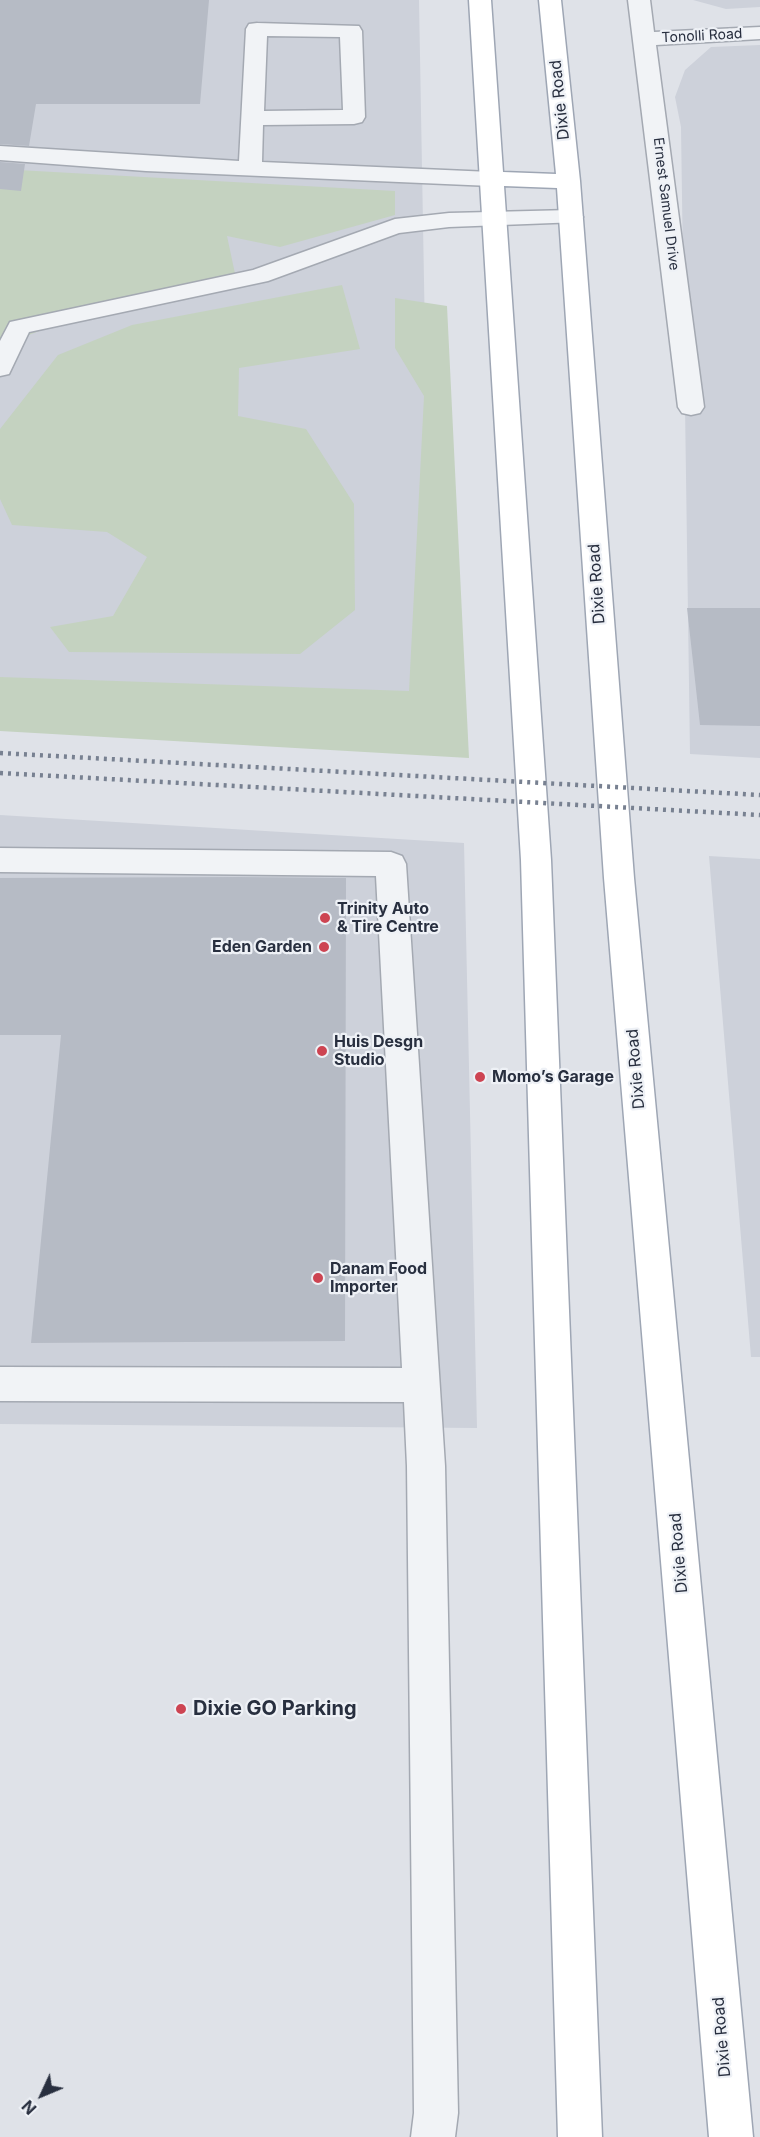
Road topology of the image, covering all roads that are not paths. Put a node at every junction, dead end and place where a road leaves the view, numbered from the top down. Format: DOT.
graph roads {
  1 [pos="480,0"];
  2 [pos="550,0"];
  3 [pos="639,0"];
  4 [pos="760,33"];
  5 [pos="645,39"];
  6 [pos="252,118"];
  7 [pos="0,153"];
  8 [pos="250,169"];
  9 [pos="491,178"];
  10 [pos="568,181"];
  11 [pos="571,217"];
  12 [pos="493,218"];
  13 [pos="9,319"];
  14 [pos="0,368"];
  15 [pos="691,407"];
  16 [pos="0,860"];
  17 [pos="0,1384"];
  18 [pos="423,1385"];
  19 [pos="433,2137"];
  20 [pos="579,2137"];
  21 [pos="731,2137"];
  1 -- 9 [label="main road"];
  2 -- 10 [label="main road, Dixie Road"];
  3 -- 5 [label="street, Ernest Samuel Drive"];
  4 -- 5 [label="street, Tonolli Road"];
  5 -- 15 [label="street, Ernest Samuel Drive"];
  6 -- 6 [label="street"];
  6 -- 8 [label="street"];
  7 -- 8 [label="street"];
  8 -- 9 [label="street"];
  9 -- 10 [label="main road"];
  9 -- 12 [label="main road"];
  10 -- 11 [label="main road, Dixie Road"];
  11 -- 12 [label="street"];
  11 -- 21 [label="main road, Dixie Road"];
  12 -- 13 [label="street"];
  12 -- 20 [label="main road"];
  13 -- 14 [label="street"];
  16 -- 18 [label="street"];
  17 -- 18 [label="street"];
  18 -- 19 [label="street"];
}
